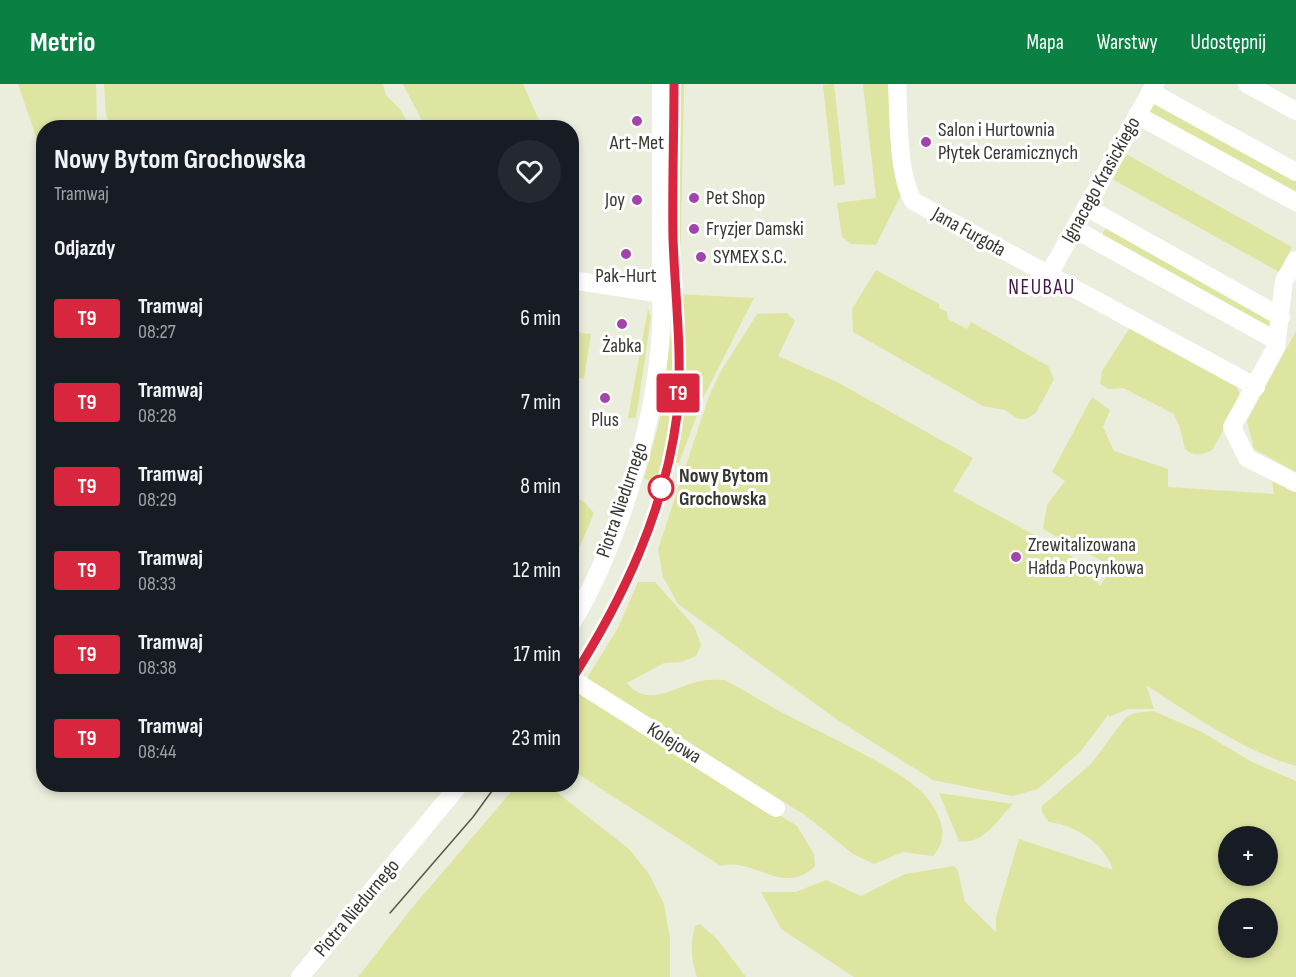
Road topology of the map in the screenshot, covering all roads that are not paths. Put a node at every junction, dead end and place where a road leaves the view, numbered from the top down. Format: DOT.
graph roads {
  1 [pos="661,84"];
  2 [pos="897,84"];
  3 [pos="1247,84"];
  4 [pos="1153,88"];
  5 [pos="1296,111"];
  6 [pos="1137,115"];
  7 [pos="1296,172"];
  8 [pos="1296,202"];
  9 [pos="1086,207"];
  10 [pos="1074,229"];
  11 [pos="1296,260"];
  12 [pos="1048,276"];
  13 [pos="579,281"];
  14 [pos="1290,284"];
  15 [pos="662,294"];
  16 [pos="1281,317"];
  17 [pos="1277,341"];
  18 [pos="1256,387"];
  19 [pos="1296,483"];
  20 [pos="579,608"];
  21 [pos="579,683"];
  22 [pos="453,792"];
  23 [pos="776,808"];
  24 [pos="300,977"];
  1 -- 15 [label="street, Piotra Niedurnego"];
  2 -- 12 [label="street, Jana Furgoła"];
  3 -- 5 [label="street"];
  4 -- 6 [label="street, Ignacego Krasickiego"];
  4 -- 7 [label="street"];
  6 -- 8 [label="street"];
  6 -- 9 [label="street, Ignacego Krasickiego"];
  9 -- 10 [label="street, Ignacego Krasickiego"];
  9 -- 16 [label="street"];
  10 -- 12 [label="street, Ignacego Krasickiego"];
  10 -- 17 [label="street"];
  11 -- 14 [label="street"];
  12 -- 18 [label="street, Jana Furgoła"];
  13 -- 15 [label="street"];
  14 -- 16 [label="street"];
  15 -- 20 [label="street, Piotra Niedurnego"];
  16 -- 17 [label="street"];
  17 -- 18 [label="street"];
  18 -- 19 [label="street"];
  21 -- 23 [label="street, Kolejowa"];
  22 -- 24 [label="street, Piotra Niedurnego"];
}
